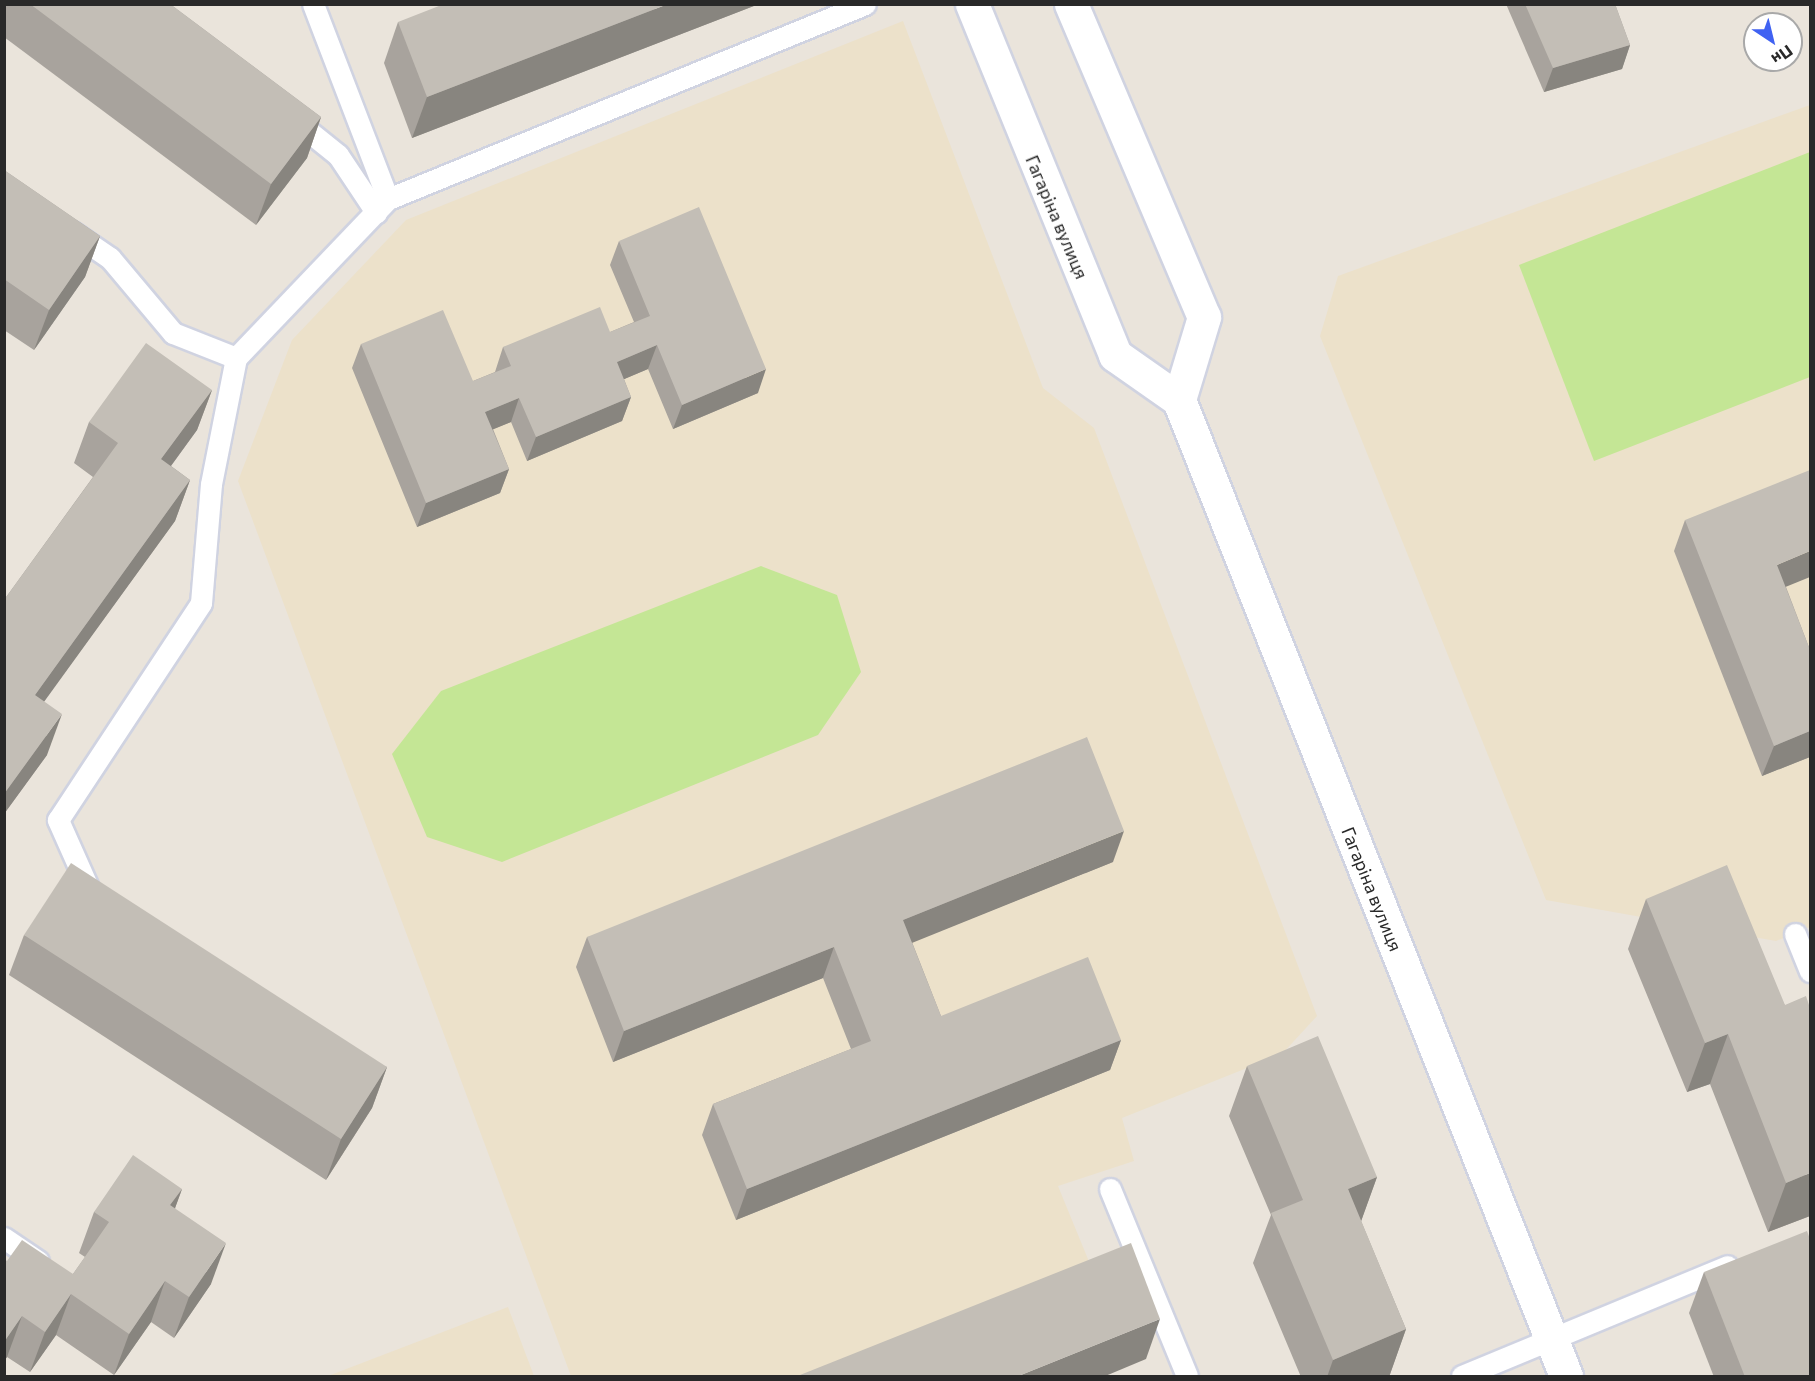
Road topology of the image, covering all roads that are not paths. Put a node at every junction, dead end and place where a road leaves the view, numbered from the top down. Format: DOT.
graph roads {
  1 [pos="313,4"];
  2 [pos="972,4"];
  3 [pos="1071,4"];
  4 [pos="854,8"];
  5 [pos="275,105"];
  6 [pos="382,206"];
  7 [pos="53,219"];
  8 [pos="236,358"];
  9 [pos="1179,400"];
  10 [pos="104,902"];
  11 [pos="1795,934"];
  12 [pos="1810,971"];
  13 [pos="1110,1189"];
  14 [pos="4,1238"];
  15 [pos="1745,1259"];
  16 [pos="38,1261"];
  17 [pos="1549,1337"];
  18 [pos="1187,1377"];
  19 [pos="1462,1377"];
  20 [pos="1566,1377"];
  1 -- 6 [label="lane"];
  2 -- 9 [label="street, Гагаріна вулиця"];
  3 -- 9 [label="street"];
  4 -- 6 [label="lane"];
  5 -- 6 [label="lane"];
  6 -- 8 [label="lane"];
  7 -- 8 [label="lane"];
  8 -- 10 [label="lane"];
  9 -- 17 [label="street, Гагаріна вулиця"];
  11 -- 12 [label="lane"];
  13 -- 18 [label="lane"];
  14 -- 16 [label="lane"];
  15 -- 17 [label="lane"];
  17 -- 19 [label="lane"];
  17 -- 20 [label="street, Гагаріна вулиця"];
}
